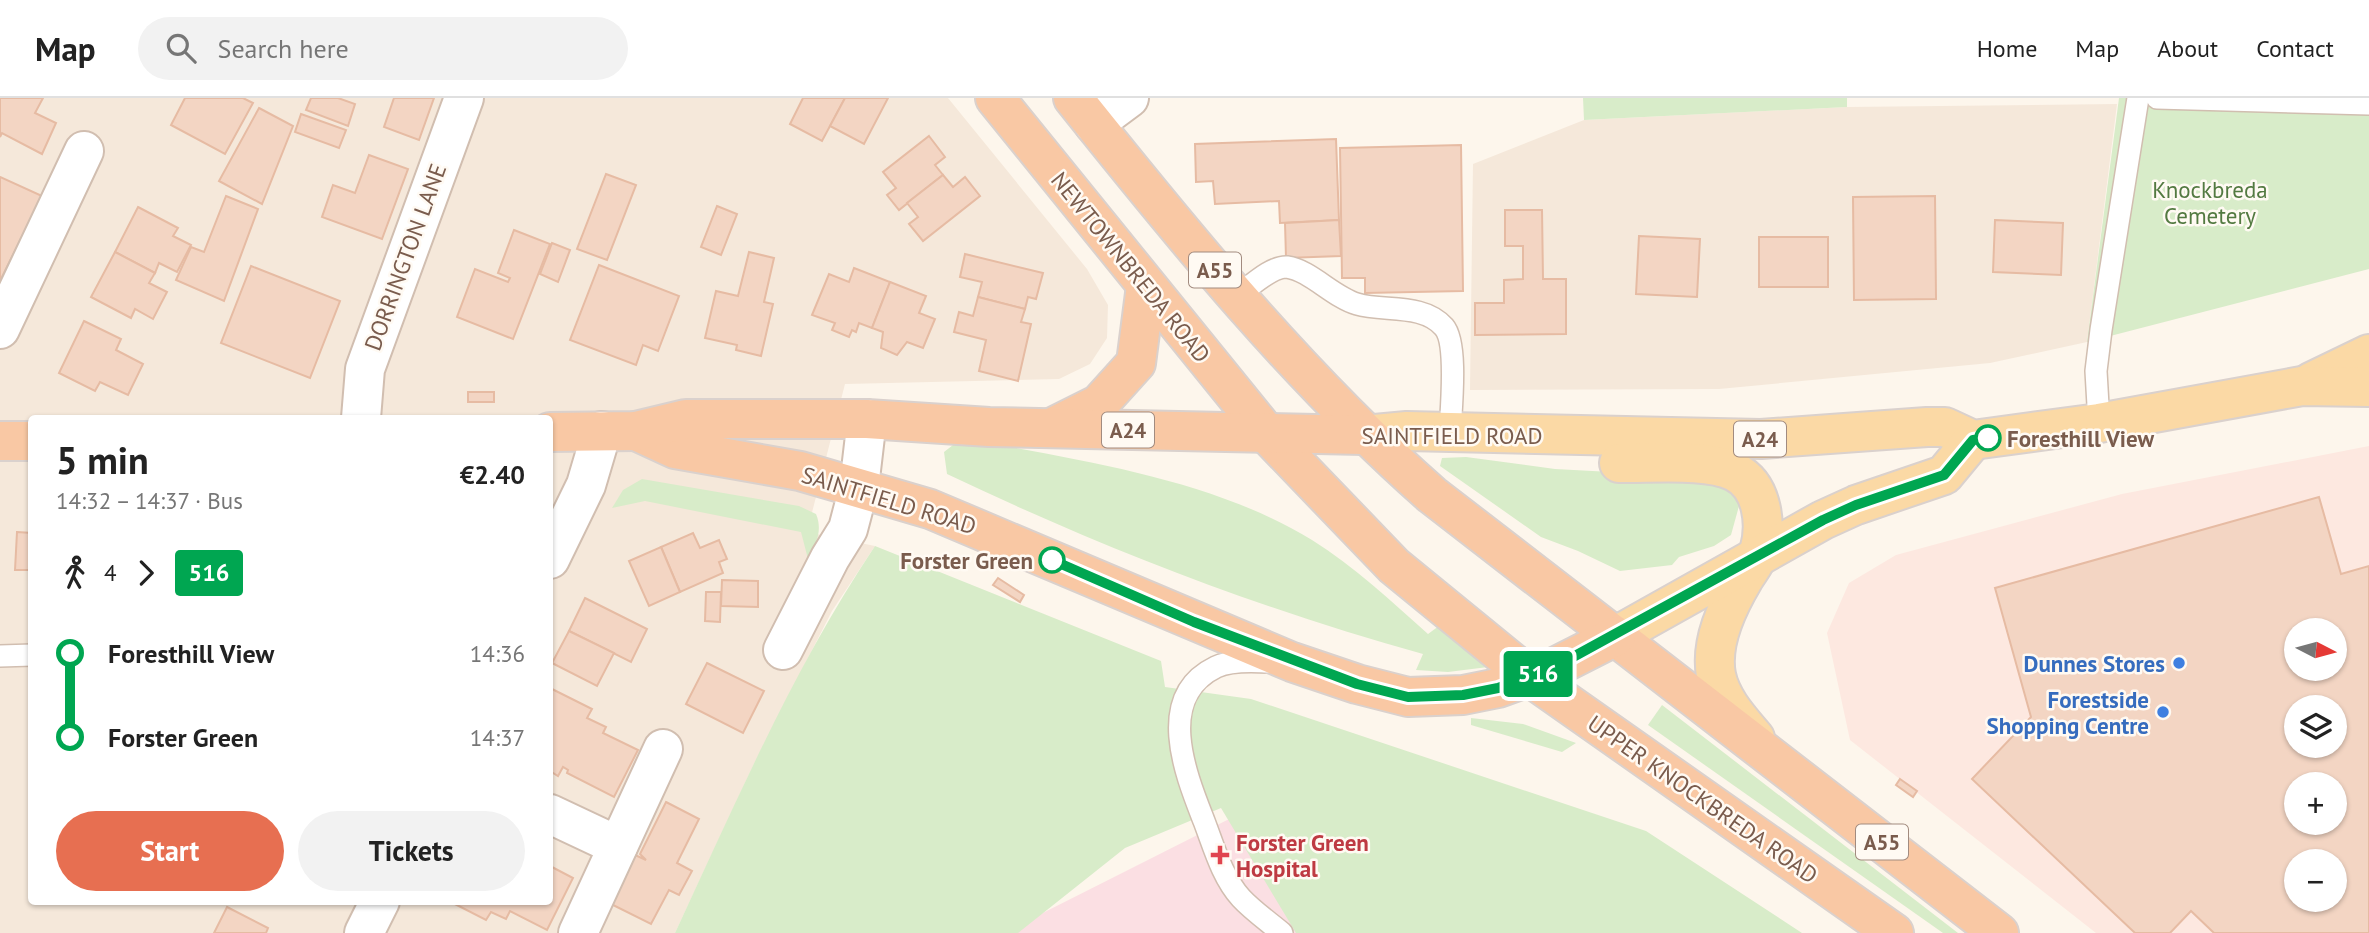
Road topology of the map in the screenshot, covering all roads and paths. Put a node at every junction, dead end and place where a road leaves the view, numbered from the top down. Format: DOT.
graph roads {
  1 [pos="464,98"];
  2 [pos="995,98"];
  3 [pos="1129,98"];
  4 [pos="2138,98"];
  5 [pos="2157,98"];
  6 [pos="2369,104"];
  7 [pos="1083,111"];
  8 [pos="84,151"];
  9 [pos="1146,286"];
  10 [pos="1237,296"];
  11 [pos="0,329"];
  12 [pos="2369,354"];
  13 [pos="2302,386"];
  14 [pos="2369,387"];
  15 [pos="361,415"];
  16 [pos="867,419"];
  17 [pos="2099,423"];
  18 [pos="1051,428"];
  19 [pos="619,431"];
  20 [pos="553,432"];
  21 [pos="1450,432"];
  22 [pos="1268,435"];
  23 [pos="1364,435"];
  24 [pos="1544,436"];
  25 [pos="1973,440"];
  26 [pos="0,441"];
  27 [pos="28,441"];
  28 [pos="859,487"];
  29 [pos="561,515"];
  30 [pos="553,547"];
  31 [pos="1759,553"];
  32 [pos="1616,636"];
  33 [pos="783,650"];
  34 [pos="28,655"];
  35 [pos="0,656"];
  36 [pos="1292,662"];
  37 [pos="1530,677"];
  38 [pos="663,749"];
  39 [pos="1765,751"];
  40 [pos="553,815"];
  41 [pos="618,846"];
  42 [pos="378,905"];
  43 [pos="364,933"];
  44 [pos="578,933"];
  45 [pos="1282,933"];
  46 [pos="1894,933"];
  47 [pos="1999,933"];
  1 -- 15 [label="street, DORRINGTON LANE"];
  2 -- 9 [label="highway, NEWTOWNBREDA ROAD / A55"];
  3 -- 7 [label="street"];
  4 -- 17 [label="lane"];
  5 -- 6 [label="lane"];
  7 -- 10 [label="highway, A55"];
  8 -- 11 [label="street"];
  9 -- 18 [label="highway"];
  9 -- 22 [label="highway, NEWTOWNBREDA ROAD / A55"];
  10 -- 21 [label="lane"];
  10 -- 23 [label="highway, A55"];
  12 -- 13 [label="main road"];
  13 -- 14 [label="main road"];
  13 -- 17 [label="main road"];
  16 -- 18 [label="highway, SAINTFIELD ROAD / A24"];
  16 -- 19 [label="highway, SAINTFIELD ROAD / A24"];
  16 -- 28 [label="street"];
  17 -- 25 [label="main road"];
  18 -- 22 [label="highway, SAINTFIELD ROAD / A24"];
  19 -- 20 [label="highway, SAINTFIELD ROAD / A24"];
  19 -- 28 [label="highway, SAINTFIELD ROAD / A24"];
  19 -- 29 [label="street"];
  21 -- 23 [label="main road, SAINTFIELD ROAD / A24"];
  21 -- 24 [label="main road, SAINTFIELD ROAD / A24"];
  22 -- 23 [label="highway, SAINTFIELD ROAD / A24"];
  22 -- 37 [label="highway, UPPER KNOCKBREDA ROAD / A55"];
  23 -- 32 [label="highway, A55"];
  24 -- 25 [label="main road, SAINTFIELD ROAD / A24"];
  24 -- 31 [label="main road, A24"];
  25 -- 31 [label="main road, SAINTFIELD ROAD / A24"];
  26 -- 27 [label="highway"];
  28 -- 33 [label="street"];
  28 -- 36 [label="highway, SAINTFIELD ROAD / A24"];
  29 -- 30 [label="street"];
  31 -- 32 [label="main road, SAINTFIELD ROAD / A24"];
  31 -- 39 [label="main road"];
  32 -- 37 [label="highway, SAINTFIELD ROAD / A24"];
  32 -- 39 [label="highway, A55"];
  34 -- 35 [label="lane"];
  36 -- 37 [label="highway, SAINTFIELD ROAD / A24"];
  36 -- 45 [label="lane"];
  37 -- 46 [label="highway, UPPER KNOCKBREDA ROAD / A55"];
  38 -- 41 [label="street"];
  39 -- 47 [label="highway, A55"];
  40 -- 41 [label="street"];
  41 -- 44 [label="street"];
  42 -- 43 [label="street"];
}
